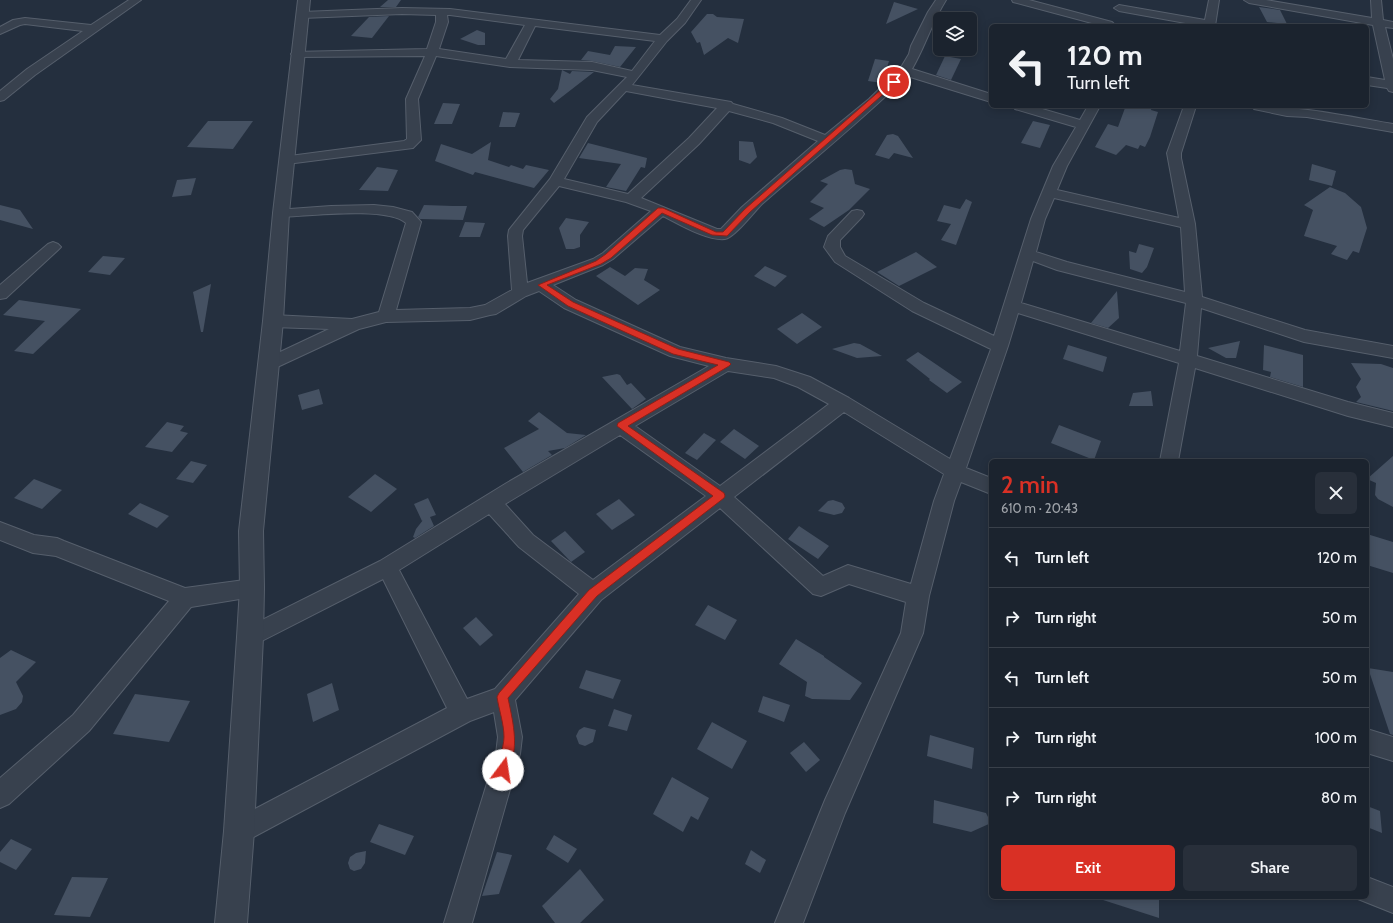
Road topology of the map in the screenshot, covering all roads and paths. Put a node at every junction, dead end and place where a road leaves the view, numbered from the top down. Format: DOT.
graph roads {
  1 [pos="136,0"];
  2 [pos="413,0"];
  3 [pos="696,0"];
  4 [pos="941,0"];
  5 [pos="1017,0"];
  6 [pos="1214,0"];
  7 [pos="1249,0"];
  8 [pos="1309,0"];
  9 [pos="1376,0"];
  10 [pos="1120,4"];
  11 [pos="303,8"];
  12 [pos="402,11"];
  13 [pos="441,12"];
  14 [pos="1313,12"];
  15 [pos="531,23"];
  16 [pos="1378,23"];
  17 [pos="1103,24"];
  18 [pos="1108,24"];
  19 [pos="1205,24"];
  20 [pos="1209,24"];
  21 [pos="1393,25"];
  22 [pos="93,29"];
  23 [pos="0,31"];
  24 [pos="663,39"];
  25 [pos="432,52"];
  26 [pos="297,54"];
  27 [pos="510,62"];
  28 [pos="905,71"];
  29 [pos="635,75"];
  30 [pos="1369,81"];
  31 [pos="624,87"];
  32 [pos="1392,87"];
  33 [pos="0,96"];
  34 [pos="989,97"];
  35 [pos="727,105"];
  36 [pos="1026,108"];
  37 [pos="1093,108"];
  38 [pos="1189,108"];
  39 [pos="1268,108"];
  40 [pos="1082,125"];
  41 [pos="1393,128"];
  42 [pos="827,140"];
  43 [pos="286,160"];
  44 [pos="556,181"];
  45 [pos="1049,193"];
  46 [pos="631,199"];
  47 [pos="661,210"];
  48 [pos="281,213"];
  49 [pos="857,214"];
  50 [pos="1188,224"];
  51 [pos="53,246"];
  52 [pos="1027,254"];
  53 [pos="542,285"];
  54 [pos="520,292"];
  55 [pos="0,294"];
  56 [pos="1194,300"];
  57 [pos="1012,306"];
  58 [pos="386,316"];
  59 [pos="273,320"];
  60 [pos="353,325"];
  61 [pos="1000,346"];
  62 [pos="1393,352"];
  63 [pos="1188,360"];
  64 [pos="726,364"];
  65 [pos="267,365"];
  66 [pos="843,403"];
  67 [pos="1393,420"];
  68 [pos="621,426"];
  69 [pos="1168,459"];
  70 [pos="954,472"];
  71 [pos="989,485"];
  72 [pos="720,496"];
  73 [pos="492,504"];
  74 [pos="0,531"];
  75 [pos="387,568"];
  76 [pos="252,588"];
  77 [pos="593,593"];
  78 [pos="918,596"];
  79 [pos="185,598"];
  80 [pos="250,637"];
  81 [pos="503,697"];
  82 [pos="462,713"];
  83 [pos="1369,742"];
  84 [pos="1393,750"];
  85 [pos="0,795"];
  86 [pos="239,831"];
  87 [pos="1369,891"];
  88 [pos="1393,900"];
  89 [pos="231,923"];
  90 [pos="458,923"];
  91 [pos="789,923"];
  1 -- 22 [label="street"];
  2 -- 12 [label="street"];
  3 -- 24 [label="street"];
  4 -- 28 [label="street"];
  5 -- 17 [label="street"];
  6 -- 20 [label="street"];
  7 -- 14 [label="street"];
  8 -- 14 [label="street"];
  9 -- 16 [label="street"];
  10 -- 18 [label="street"];
  10 -- 19 [label="street"];
  11 -- 12 [label="street"];
  11 -- 26 [label="street"];
  12 -- 13 [label="street"];
  13 -- 15 [label="street"];
  13 -- 25 [label="street"];
  14 -- 16 [label="street"];
  15 -- 24 [label="street"];
  15 -- 27 [label="street"];
  16 -- 21 [label="street"];
  16 -- 32 [label="street"];
  22 -- 23 [label="street"];
  22 -- 33 [label="street"];
  24 -- 29 [label="street"];
  25 -- 26 [label="street"];
  25 -- 27 [label="street"];
  25 -- 43 [label="street"];
  26 -- 43 [label="street"];
  27 -- 29 [label="street"];
  28 -- 34 [label="street"];
  28 -- 42 [label="street"];
  29 -- 31 [label="street"];
  30 -- 32 [label="street"];
  31 -- 35 [label="street"];
  31 -- 44 [label="street"];
  35 -- 42 [label="street"];
  35 -- 46 [label="street"];
  36 -- 40 [label="street"];
  37 -- 40 [label="street"];
  38 -- 50 [label="street"];
  39 -- 41 [label="street"];
  40 -- 45 [label="street"];
  42 -- 47 [label="street"];
  43 -- 48 [label="street"];
  44 -- 46 [label="street"];
  44 -- 54 [label="street"];
  45 -- 50 [label="street"];
  45 -- 52 [label="street"];
  46 -- 47 [label="street"];
  47 -- 53 [label="street"];
  48 -- 58 [label="street"];
  48 -- 59 [label="street"];
  49 -- 61 [label="street"];
  50 -- 56 [label="street"];
  51 -- 55 [label="street"];
  52 -- 56 [label="street"];
  52 -- 57 [label="street"];
  53 -- 54 [label="street"];
  53 -- 64 [label="street"];
  54 -- 58 [label="street"];
  56 -- 62 [label="street"];
  56 -- 63 [label="street"];
  57 -- 61 [label="street"];
  57 -- 63 [label="street"];
  58 -- 60 [label="street"];
  59 -- 60 [label="street"];
  59 -- 65 [label="street"];
  60 -- 65 [label="street"];
  61 -- 70 [label="street"];
  63 -- 67 [label="street"];
  63 -- 69 [label="street"];
  64 -- 66 [label="street"];
  64 -- 68 [label="street"];
  65 -- 76 [label="street"];
  66 -- 70 [label="street"];
  66 -- 72 [label="street"];
  68 -- 72 [label="street"];
  68 -- 73 [label="street"];
  70 -- 71 [label="street"];
  70 -- 78 [label="street"];
  72 -- 77 [label="street"];
  72 -- 78 [label="street"];
  73 -- 75 [label="street"];
  73 -- 77 [label="street"];
  74 -- 79 [label="street"];
  75 -- 80 [label="street"];
  75 -- 82 [label="street"];
  76 -- 79 [label="street"];
  76 -- 80 [label="street"];
  77 -- 81 [label="street"];
  78 -- 91 [label="street"];
  79 -- 85 [label="street"];
  80 -- 86 [label="street"];
  81 -- 82 [label="street"];
  81 -- 90 [label="street"];
  82 -- 86 [label="street"];
  83 -- 84 [label="street"];
  86 -- 89 [label="street"];
  87 -- 88 [label="street"];
}
